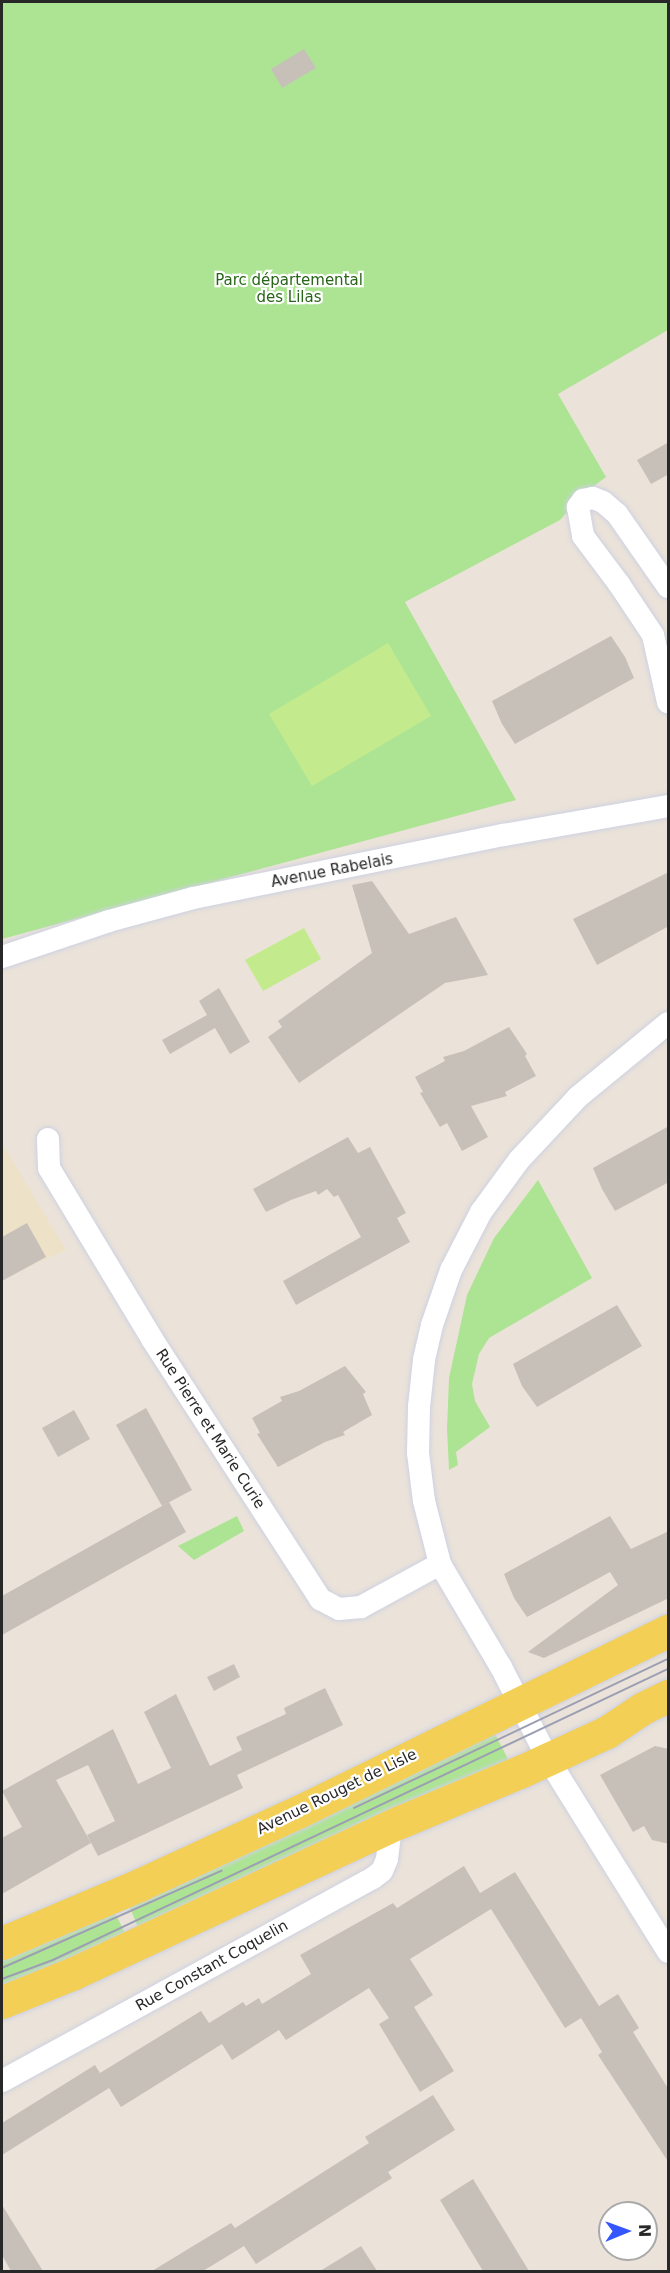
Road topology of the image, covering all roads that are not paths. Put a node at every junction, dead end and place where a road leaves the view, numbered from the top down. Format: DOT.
graph roads {
  1 [pos="669,587"];
  2 [pos="661,631"];
  3 [pos="669,702"];
  4 [pos="669,806"];
  5 [pos="2,957"];
  6 [pos="669,1023"];
  7 [pos="48,1139"];
  8 [pos="440,1564"];
  9 [pos="669,1631"];
  10 [pos="669,1696"];
  11 [pos="520,1703"];
  12 [pos="548,1759"];
  13 [pos="391,1827"];
  14 [pos="2,1943"];
  15 [pos="669,1952"];
  16 [pos="2,2002"];
  17 [pos="2,2081"];
  1 -- 2 [label="street"];
  2 -- 3 [label="street"];
  4 -- 5 [label="street, Avenue Rabelais"];
  6 -- 8 [label="street"];
  7 -- 8 [label="street, Rue Pierre et Marie Curie"];
  8 -- 11 [label="street"];
  9 -- 11 [label="main road, Avenue Rouget de Lisle"];
  10 -- 12 [label="main road"];
  11 -- 12 [label="street"];
  11 -- 14 [label="main road, Avenue Rouget de Lisle"];
  12 -- 13 [label="main road"];
  12 -- 15 [label="street"];
  13 -- 16 [label="main road"];
  13 -- 17 [label="street, Rue Constant Coquelin"];
}
